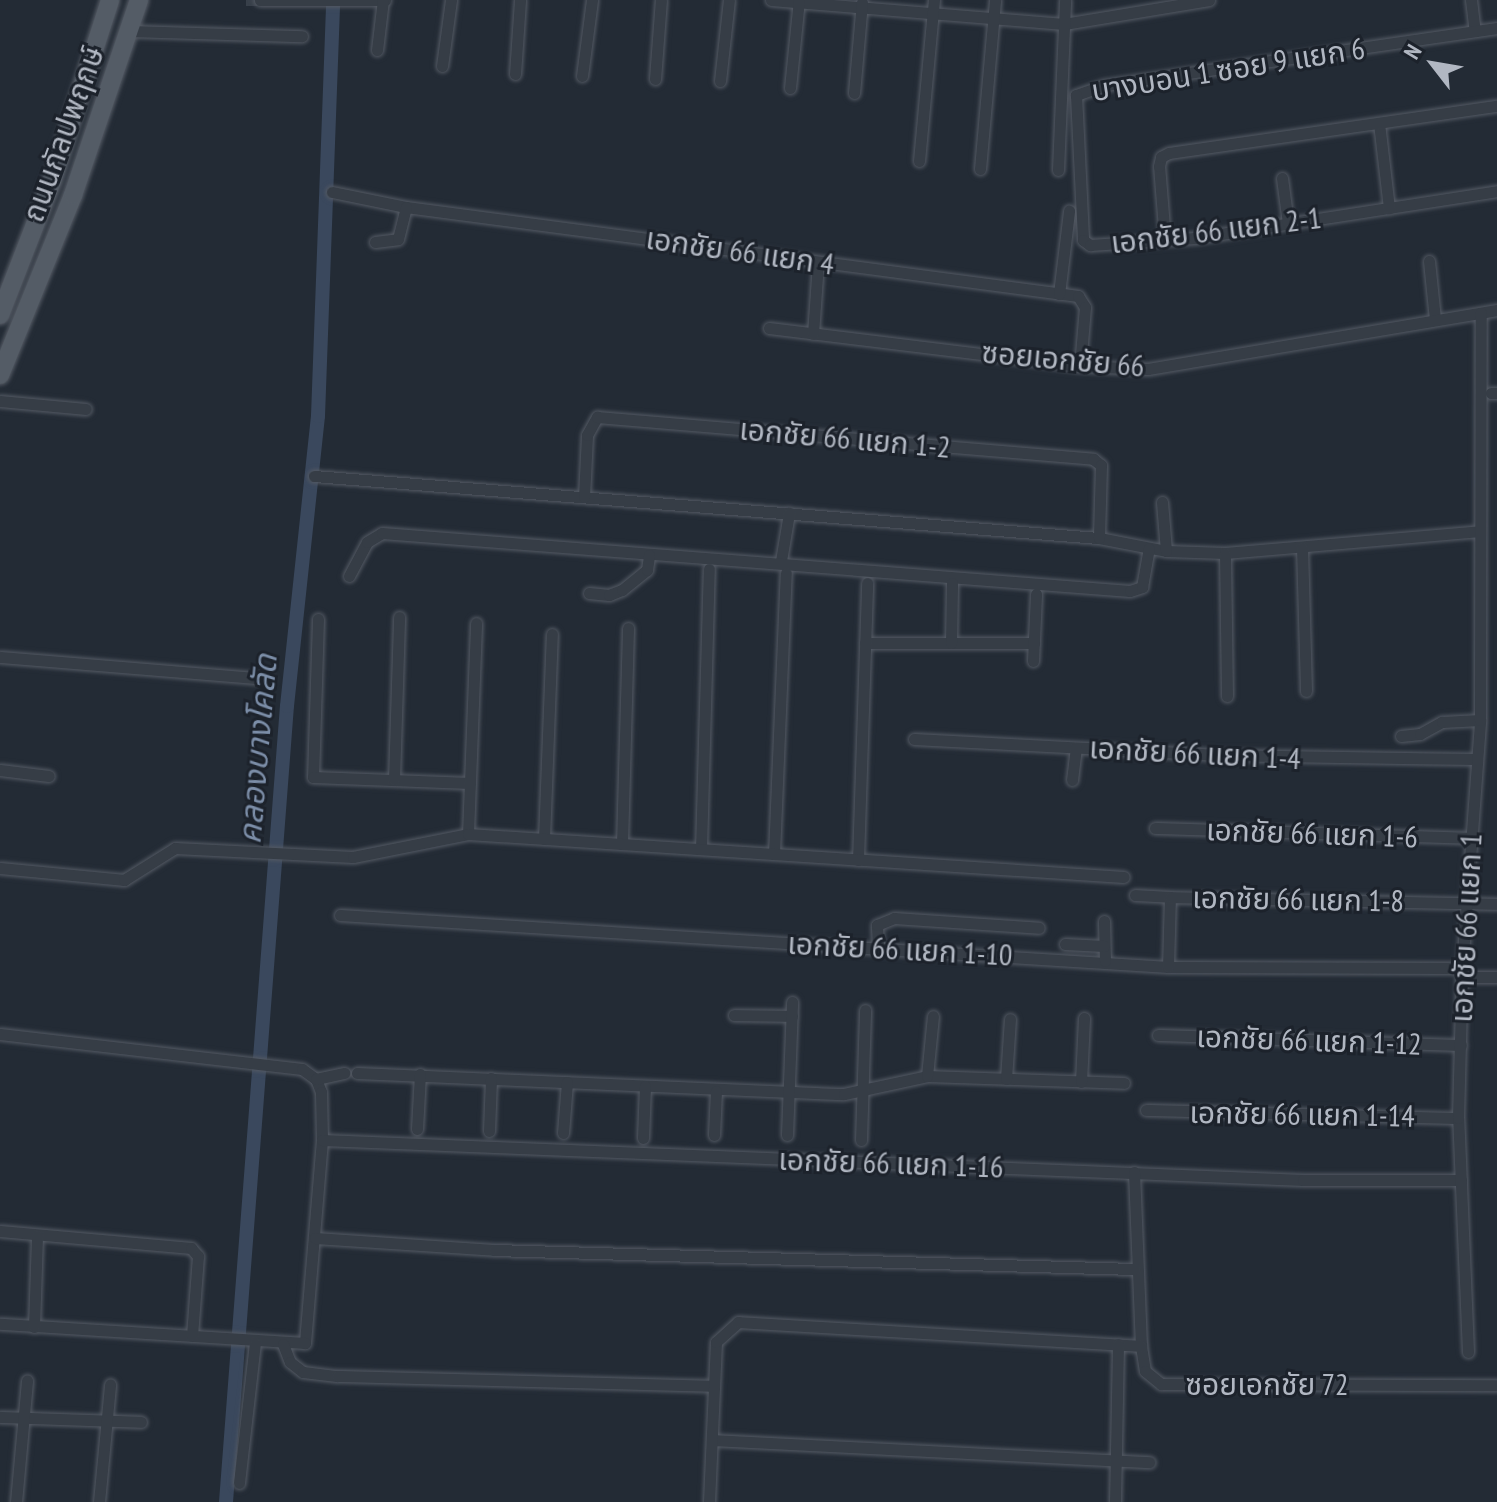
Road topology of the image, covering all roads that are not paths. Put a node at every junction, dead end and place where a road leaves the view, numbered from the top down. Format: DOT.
graph roads {
  1 [pos="110,0"];
  2 [pos="139,0"];
  3 [pos="260,0"];
  4 [pos="451,0"];
  5 [pos="520,0"];
  6 [pos="592,0"];
  7 [pos="661,0"];
  8 [pos="729,0"];
  9 [pos="771,0"];
  10 [pos="934,0"];
  11 [pos="995,0"];
  12 [pos="1065,0"];
  13 [pos="1209,0"];
  14 [pos="1471,0"];
  15 [pos="384,1"];
  16 [pos="798,1"];
  17 [pos="862,4"];
  18 [pos="932,13"];
  19 [pos="993,20"];
  20 [pos="1064,24"];
  21 [pos="1497,28"];
  22 [pos="129,31"];
  23 [pos="1475,31"];
  24 [pos="302,36"];
  25 [pos="377,50"];
  26 [pos="442,66"];
  27 [pos="515,74"];
  28 [pos="582,76"];
  29 [pos="655,79"];
  30 [pos="720,81"];
  31 [pos="790,88"];
  32 [pos="1077,92"];
  33 [pos="854,93"];
  34 [pos="1497,106"];
  35 [pos="1379,123"];
  36 [pos="919,161"];
  37 [pos="980,169"];
  38 [pos="1058,170"];
  39 [pos="1282,178"];
  40 [pos="1497,191"];
  41 [pos="332,192"];
  42 [pos="406,207"];
  43 [pos="1389,208"];
  44 [pos="1069,211"];
  45 [pos="1288,223"];
  46 [pos="1165,240"];
  47 [pos="375,242"];
  48 [pos="1429,261"];
  49 [pos="818,263"];
  50 [pos="1059,294"];
  51 [pos="1497,310"];
  52 [pos="1481,313"];
  53 [pos="0,315"];
  54 [pos="1435,319"];
  55 [pos="769,328"];
  56 [pos="813,334"];
  57 [pos="1080,366"];
  58 [pos="0,375"];
  59 [pos="0,401"];
  60 [pos="86,409"];
  61 [pos="314,476"];
  62 [pos="584,497"];
  63 [pos="1162,502"];
  64 [pos="789,513"];
  65 [pos="1480,531"];
  66 [pos="1099,538"];
  67 [pos="1302,547"];
  68 [pos="1149,549"];
  69 [pos="1166,551"];
  70 [pos="1225,553"];
  71 [pos="649,555"];
  72 [pos="781,561"];
  73 [pos="709,569"];
  74 [pos="786,573"];
  75 [pos="349,576"];
  76 [pos="867,583"];
  77 [pos="952,583"];
  78 [pos="589,593"];
  79 [pos="1036,594"];
  80 [pos="399,617"];
  81 [pos="318,619"];
  82 [pos="476,623"];
  83 [pos="628,628"];
  84 [pos="552,634"];
  85 [pos="865,643"];
  86 [pos="951,643"];
  87 [pos="1034,643"];
  88 [pos="0,657"];
  89 [pos="1033,661"];
  90 [pos="268,679"];
  91 [pos="1306,691"];
  92 [pos="1227,696"];
  93 [pos="1480,720"];
  94 [pos="1401,736"];
  95 [pos="914,739"];
  96 [pos="1076,748"];
  97 [pos="1476,759"];
  98 [pos="0,770"];
  99 [pos="49,776"];
  100 [pos="394,780"];
  101 [pos="1072,780"];
  102 [pos="470,783"];
  103 [pos="1155,828"];
  104 [pos="468,834"];
  105 [pos="1470,838"];
  106 [pos="544,839"];
  107 [pos="622,844"];
  108 [pos="701,849"];
  109 [pos="774,854"];
  110 [pos="858,860"];
  111 [pos="0,868"];
  112 [pos="1124,877"];
  113 [pos="1135,895"];
  114 [pos="1170,897"];
  115 [pos="1469,902"];
  116 [pos="1497,904"];
  117 [pos="340,915"];
  118 [pos="1104,921"];
  119 [pos="1039,928"];
  120 [pos="1065,944"];
  121 [pos="878,946"];
  122 [pos="1104,946"];
  123 [pos="1105,961"];
  124 [pos="1168,967"];
  125 [pos="1462,973"];
  126 [pos="1497,977"];
  127 [pos="792,1002"];
  128 [pos="865,1010"];
  129 [pos="734,1015"];
  130 [pos="792,1016"];
  131 [pos="933,1016"];
  132 [pos="1084,1018"];
  133 [pos="1010,1019"];
  134 [pos="0,1034"];
  135 [pos="1158,1035"];
  136 [pos="1461,1045"];
  137 [pos="420,1074"];
  138 [pos="927,1076"];
  139 [pos="491,1078"];
  140 [pos="316,1079"];
  141 [pos="1006,1079"];
  142 [pos="567,1082"];
  143 [pos="1081,1082"];
  144 [pos="1124,1083"];
  145 [pos="645,1086"];
  146 [pos="716,1091"];
  147 [pos="790,1092"];
  148 [pos="865,1093"];
  149 [pos="1146,1110"];
  150 [pos="1458,1118"];
  151 [pos="417,1129"];
  152 [pos="489,1131"];
  153 [pos="563,1133"];
  154 [pos="714,1135"];
  155 [pos="787,1135"];
  156 [pos="643,1138"];
  157 [pos="322,1140"];
  158 [pos="861,1140"];
  159 [pos="1134,1172"];
  160 [pos="1461,1180"];
  161 [pos="0,1231"];
  162 [pos="37,1235"];
  163 [pos="315,1238"];
  164 [pos="1135,1269"];
  165 [pos="0,1324"];
  166 [pos="34,1327"];
  167 [pos="192,1336"];
  168 [pos="253,1343"];
  169 [pos="283,1344"];
  170 [pos="1118,1344"];
  171 [pos="1141,1346"];
  172 [pos="1468,1352"];
  173 [pos="27,1380"];
  174 [pos="110,1385"];
  175 [pos="1497,1385"];
  176 [pos="714,1386"];
  177 [pos="0,1417"];
  178 [pos="22,1419"];
  179 [pos="106,1422"];
  180 [pos="141,1422"];
  181 [pos="712,1440"];
  182 [pos="1118,1461"];
  183 [pos="1149,1462"];
  184 [pos="239,1483"];
  185 [pos="16,1502"];
  186 [pos="99,1502"];
  187 [pos="709,1502"];
  188 [pos="1115,1502"];
  1 -- 53 [label="main road, ถนนกัลปพฤกษ์"];
  2 -- 22 [label="main road, ถนนกัลปพฤกษ์"];
  3 -- 15 [label="street"];
  4 -- 26 [label="street"];
  5 -- 27 [label="street"];
  6 -- 28 [label="street"];
  7 -- 29 [label="street"];
  8 -- 30 [label="street"];
  9 -- 16 [label="street"];
  10 -- 18 [label="street"];
  11 -- 19 [label="street"];
  12 -- 20 [label="street"];
  13 -- 20 [label="street"];
  14 -- 23 [label="street"];
  15 -- 25 [label="street"];
  16 -- 17 [label="street"];
  16 -- 31 [label="street"];
  17 -- 18 [label="street"];
  17 -- 33 [label="street"];
  18 -- 19 [label="street"];
  18 -- 36 [label="street"];
  19 -- 20 [label="street"];
  19 -- 37 [label="street"];
  20 -- 38 [label="street"];
  21 -- 23 [label="street, บางบอน 1 ซอย 9 แยก 6"];
  22 -- 24 [label="street"];
  22 -- 58 [label="main road, ถนนกัลปพฤกษ์"];
  23 -- 32 [label="street, บางบอน 1 ซอย 9 แยก 6"];
  32 -- 46 [label="street, เอกชัย 66 แยก 2-1"];
  34 -- 35 [label="street"];
  35 -- 43 [label="street"];
  35 -- 46 [label="street"];
  39 -- 45 [label="street"];
  40 -- 43 [label="street, เอกชัย 66 แยก 2-1"];
  41 -- 42 [label="street, เอกชัย 66 แยก 4"];
  42 -- 47 [label="street"];
  42 -- 49 [label="street, เอกชัย 66 แยก 4"];
  43 -- 45 [label="street, เอกชัย 66 แยก 2-1"];
  44 -- 50 [label="street"];
  45 -- 46 [label="street, เอกชัย 66 แยก 2-1"];
  48 -- 54 [label="street"];
  49 -- 50 [label="street, เอกชัย 66 แยก 4"];
  49 -- 56 [label="street"];
  50 -- 57 [label="street"];
  51 -- 52 [label="street, ซอยเอกชัย 66"];
  52 -- 54 [label="street, ซอยเอกชัย 66"];
  52 -- 65 [label="street, เอกชัย 66 แยก 1"];
  54 -- 57 [label="street, ซอยเอกชัย 66"];
  55 -- 56 [label="street, ซอยเอกชัย 66"];
  56 -- 57 [label="street, ซอยเอกชัย 66"];
  59 -- 60 [label="street"];
  61 -- 62 [label="street"];
  62 -- 64 [label="street"];
  62 -- 66 [label="street, เอกชัย 66 แยก 1-2"];
  63 -- 69 [label="street"];
  64 -- 66 [label="street"];
  64 -- 72 [label="street"];
  65 -- 67 [label="street"];
  65 -- 93 [label="street, เอกชัย 66 แยก 1"];
  66 -- 68 [label="street"];
  67 -- 70 [label="street"];
  67 -- 91 [label="street"];
  68 -- 69 [label="street"];
  68 -- 72 [label="street"];
  69 -- 70 [label="street"];
  70 -- 92 [label="street"];
  71 -- 72 [label="street"];
  71 -- 75 [label="street"];
  71 -- 78 [label="street"];
  73 -- 108 [label="street"];
  74 -- 109 [label="street"];
  76 -- 85 [label="street"];
  77 -- 86 [label="street"];
  79 -- 87 [label="street"];
  80 -- 100 [label="street"];
  81 -- 100 [label="street"];
  82 -- 102 [label="street"];
  83 -- 107 [label="street"];
  84 -- 106 [label="street"];
  85 -- 86 [label="street"];
  85 -- 110 [label="street"];
  86 -- 87 [label="street"];
  87 -- 89 [label="street"];
  88 -- 90 [label="street"];
  93 -- 94 [label="street"];
  93 -- 97 [label="street, เอกชัย 66 แยก 1"];
  95 -- 96 [label="street, เอกชัย 66 แยก 1-4"];
  96 -- 97 [label="street, เอกชัย 66 แยก 1-4"];
  96 -- 101 [label="street"];
  97 -- 105 [label="street, เอกชัย 66 แยก 1"];
  98 -- 99 [label="street"];
  100 -- 102 [label="street"];
  102 -- 104 [label="street"];
  103 -- 105 [label="street, เอกชัย 66 แยก 1-6"];
  104 -- 106 [label="street"];
  104 -- 111 [label="street"];
  105 -- 115 [label="street, เอกชัย 66 แยก 1"];
  106 -- 107 [label="street"];
  107 -- 108 [label="street"];
  108 -- 109 [label="street"];
  109 -- 110 [label="street"];
  110 -- 112 [label="street"];
  113 -- 114 [label="street"];
  114 -- 115 [label="street, เอกชัย 66 แยก 1-8"];
  114 -- 124 [label="street, เอกชัย 66 แยก 1-8"];
  115 -- 116 [label="street, เอกชัย 66 แยก 1-8"];
  115 -- 125 [label="street, เอกชัย 66 แยก 1"];
  117 -- 121 [label="street, เอกชัย 66 แยก 1-10"];
  118 -- 122 [label="street"];
  119 -- 121 [label="street"];
  120 -- 122 [label="street"];
  121 -- 123 [label="street, เอกชัย 66 แยก 1-10"];
  122 -- 123 [label="street"];
  123 -- 124 [label="street, เอกชัย 66 แยก 1-10"];
  124 -- 125 [label="street, เอกชัย 66 แยก 1-10"];
  125 -- 126 [label="street, เอกชัย 66 แยก 1-10"];
  125 -- 136 [label="street, เอกชัย 66 แยก 1"];
  127 -- 130 [label="street"];
  128 -- 148 [label="street"];
  129 -- 130 [label="street"];
  130 -- 147 [label="street"];
  131 -- 138 [label="street"];
  132 -- 143 [label="street"];
  133 -- 141 [label="street"];
  134 -- 140 [label="street"];
  135 -- 136 [label="street, เอกชัย 66 แยก 1-12"];
  136 -- 150 [label="street, เอกชัย 66 แยก 1"];
  137 -- 139 [label="street"];
  137 -- 140 [label="street"];
  137 -- 151 [label="street"];
  138 -- 141 [label="street"];
  138 -- 148 [label="street"];
  139 -- 142 [label="street"];
  139 -- 152 [label="street"];
  140 -- 157 [label="street"];
  141 -- 143 [label="street"];
  142 -- 145 [label="street"];
  142 -- 153 [label="street"];
  143 -- 144 [label="street"];
  145 -- 146 [label="street"];
  145 -- 156 [label="street"];
  146 -- 147 [label="street"];
  146 -- 154 [label="street"];
  147 -- 148 [label="street"];
  147 -- 155 [label="street"];
  148 -- 158 [label="street"];
  149 -- 150 [label="street, เอกชัย 66 แยก 1-14"];
  150 -- 160 [label="street, เอกชัย 66 แยก 1"];
  157 -- 159 [label="street, เอกชัย 66 แยก 1-16"];
  157 -- 163 [label="street"];
  159 -- 160 [label="street, เอกชัย 66 แยก 1-16"];
  159 -- 164 [label="street, ซอยเอกชัย 72"];
  160 -- 172 [label="street, เอกชัย 66 แยก 1"];
  161 -- 162 [label="street"];
  162 -- 166 [label="street"];
  162 -- 167 [label="street"];
  163 -- 164 [label="street"];
  163 -- 169 [label="street"];
  164 -- 171 [label="street, ซอยเอกชัย 72"];
  165 -- 166 [label="street"];
  166 -- 167 [label="street"];
  167 -- 168 [label="street"];
  168 -- 169 [label="street"];
  168 -- 184 [label="street"];
  169 -- 176 [label="street"];
  170 -- 171 [label="street"];
  170 -- 176 [label="street"];
  170 -- 182 [label="street"];
  171 -- 175 [label="street, ซอยเอกชัย 72"];
  173 -- 178 [label="street"];
  174 -- 179 [label="street"];
  176 -- 181 [label="street"];
  177 -- 178 [label="street"];
  178 -- 179 [label="street"];
  178 -- 185 [label="street"];
  179 -- 180 [label="street"];
  179 -- 186 [label="street"];
  181 -- 182 [label="street"];
  181 -- 187 [label="street"];
  182 -- 183 [label="street"];
  182 -- 188 [label="street"];
}
